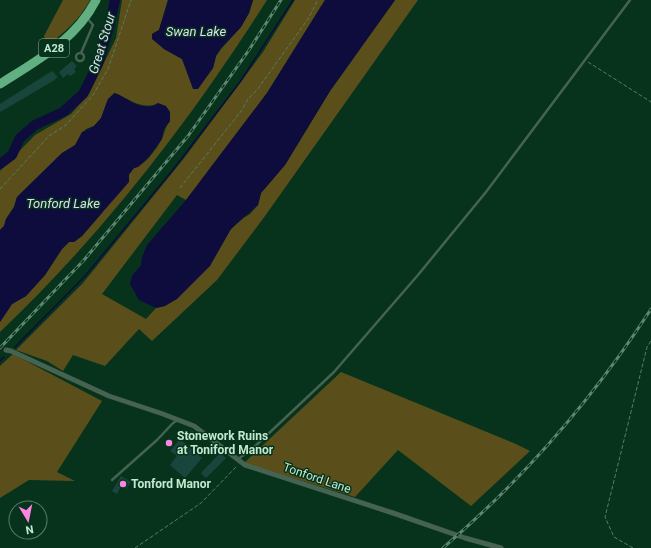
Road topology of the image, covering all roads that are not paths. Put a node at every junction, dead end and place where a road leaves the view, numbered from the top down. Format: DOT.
graph roads {
  1 [pos="96,0"];
  2 [pos="630,0"];
  3 [pos="86,18"];
  4 [pos="81,53"];
  5 [pos="0,84"];
  6 [pos="6,350"];
  7 [pos="179,420"];
  8 [pos="239,461"];
  9 [pos="112,480"];
  10 [pos="501,548"];
  1 -- 3 [label="highway, A28"];
  2 -- 8 [label="lane"];
  3 -- 4 [label="lane"];
  3 -- 5 [label="highway, A28"];
  6 -- 7 [label="street, Tonford Lane"];
  7 -- 8 [label="street, Tonford Lane"];
  7 -- 9 [label="lane"];
  8 -- 10 [label="street, Tonford Lane"];
}
